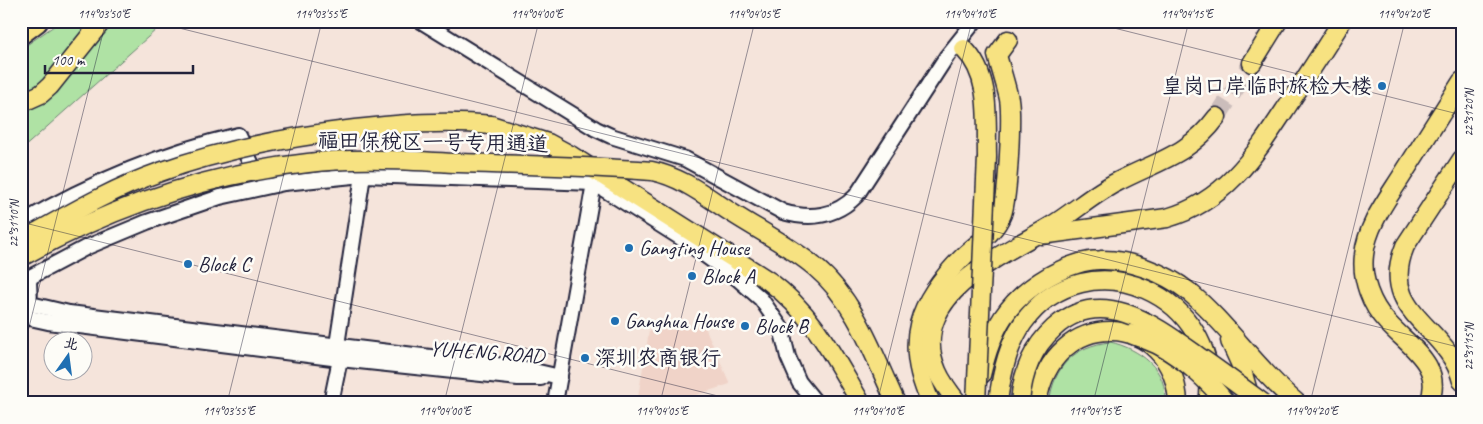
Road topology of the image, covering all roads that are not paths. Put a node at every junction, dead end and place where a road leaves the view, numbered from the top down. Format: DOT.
graph roads {
  1 [pos="38,21"];
  2 [pos="102,21"];
  3 [pos="422,21"];
  4 [pos="974,21"];
  5 [pos="1278,21"];
  6 [pos="1342,21"];
  7 [pos="21,33"];
  8 [pos="1008,40"];
  9 [pos="964,49"];
  10 [pos="1252,63"];
  11 [pos="1462,81"];
  12 [pos="21,103"];
  13 [pos="1217,117"];
  14 [pos="1462,159"];
  15 [pos="363,175"];
  16 [pos="284,183"];
  17 [pos="594,183"];
  18 [pos="61,201"];
  19 [pos="21,223"];
  20 [pos="1028,238"];
  21 [pos="21,241"];
  22 [pos="86,247"];
  23 [pos="21,257"];
  24 [pos="27,276"];
  25 [pos="1171,280"];
  26 [pos="26,303"];
  27 [pos="21,316"];
  28 [pos="1131,334"];
  29 [pos="338,352"];
  30 [pos="560,377"];
  31 [pos="1462,381"];
  32 [pos="944,385"];
  33 [pos="1248,396"];
  34 [pos="332,403"];
  35 [pos="556,403"];
  36 [pos="816,403"];
  37 [pos="861,403"];
  38 [pos="896,403"];
  39 [pos="931,403"];
  40 [pos="958,403"];
  41 [pos="963,403"];
  42 [pos="976,403"];
  43 [pos="998,403"];
  44 [pos="1020,403"];
  45 [pos="1037,403"];
  46 [pos="1178,403"];
  47 [pos="1208,403"];
  48 [pos="1226,403"];
  49 [pos="1258,403"];
  50 [pos="1263,403"];
  51 [pos="1297,403"];
  52 [pos="1428,403"];
  1 -- 7 [label="highway"];
  2 -- 12 [label="main road"];
  3 -- 4 [label="street"];
  5 -- 10 [label="main road"];
  6 -- 20 [label="main road"];
  8 -- 39 [label="main road"];
  9 -- 42 [label="main road, bridge"];
  11 -- 52 [label="main road"];
  13 -- 20 [label="main road"];
  14 -- 31 [label="main road"];
  15 -- 16 [label="street"];
  15 -- 17 [label="street"];
  15 -- 29 [label="street"];
  16 -- 18 [label="street"];
  16 -- 22 [label="street"];
  17 -- 30 [label="street"];
  17 -- 36 [label="street"];
  18 -- 19 [label="street"];
  18 -- 22 [label="street"];
  20 -- 32 [label="main road"];
  21 -- 37 [label="main road, 福田保税区一号专用通道, bridge"];
  22 -- 24 [label="street"];
  23 -- 38 [label="main road, 福田保税区一号专用通道, bridge"];
  24 -- 26 [label="street"];
  25 -- 33 [label="main road"];
  25 -- 42 [label="main road, bridge"];
  25 -- 51 [label="main road"];
  26 -- 29 [label="street, YUHENG ROAD"];
  27 -- 29 [label="street, YUHENG ROAD"];
  28 -- 45 [label="main road"];
  28 -- 46 [label="main road, bridge"];
  28 -- 48 [label="main road, bridge"];
  29 -- 30 [label="street, YUHENG ROAD"];
  29 -- 34 [label="street"];
  30 -- 35 [label="street"];
  32 -- 40 [label="main road"];
  32 -- 41 [label="main road"];
  33 -- 44 [label="main road, bridge"];
  33 -- 49 [label="main road, bridge"];
  33 -- 50 [label="main road, bridge"];
  43 -- 47 [label="main road"];
}
